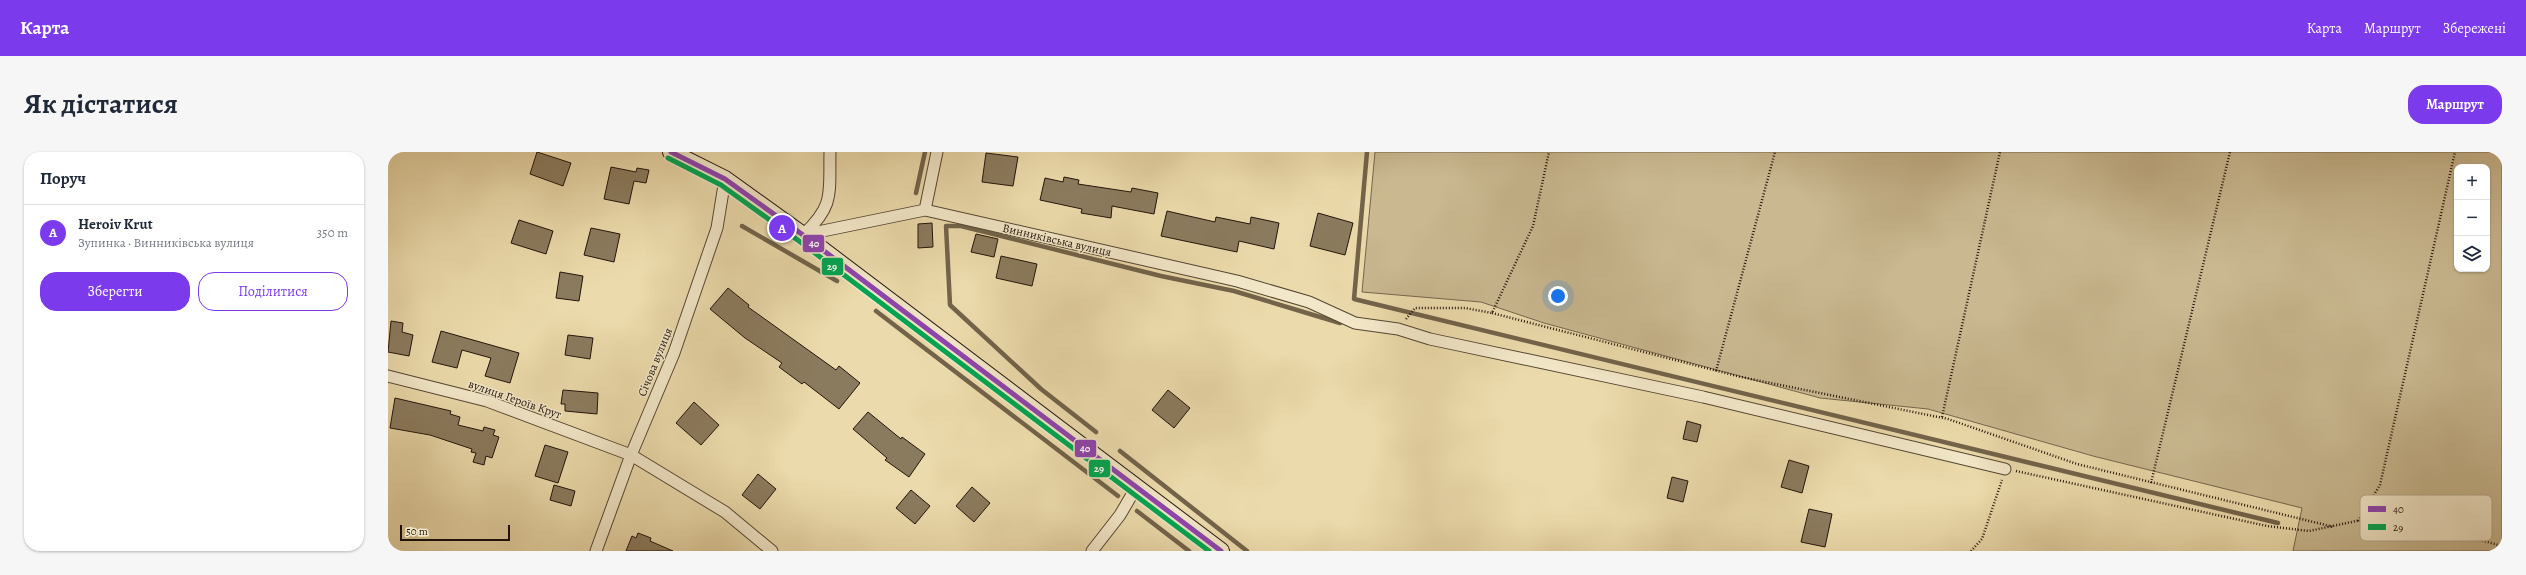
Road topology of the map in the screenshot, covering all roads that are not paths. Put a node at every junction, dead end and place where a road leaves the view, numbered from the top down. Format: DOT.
graph roads {
  1 [pos="671,152"];
  2 [pos="830,152"];
  3 [pos="936,152"];
  4 [pos="725,179"];
  5 [pos="925,210"];
  6 [pos="803,235"];
  7 [pos="388,376"];
  8 [pos="631,455"];
  9 [pos="2005,469"];
  10 [pos="1137,486"];
  11 [pos="596,551"];
  12 [pos="772,551"];
  13 [pos="1092,551"];
  14 [pos="1221,551"];
  1 -- 4 [label="main road"];
  2 -- 6 [label="street"];
  3 -- 5 [label="street"];
  4 -- 6 [label="main road"];
  4 -- 8 [label="street, Січова вулиця"];
  5 -- 6 [label="street, Винниківська вулиця"];
  5 -- 9 [label="street, Винниківська вулиця"];
  6 -- 10 [label="main road"];
  7 -- 8 [label="street, вулиця Героїв Крут"];
  8 -- 11 [label="street, Січова вулиця"];
  8 -- 12 [label="street, вулиця Героїв Крут"];
  10 -- 13 [label="street"];
  10 -- 14 [label="main road"];
}
